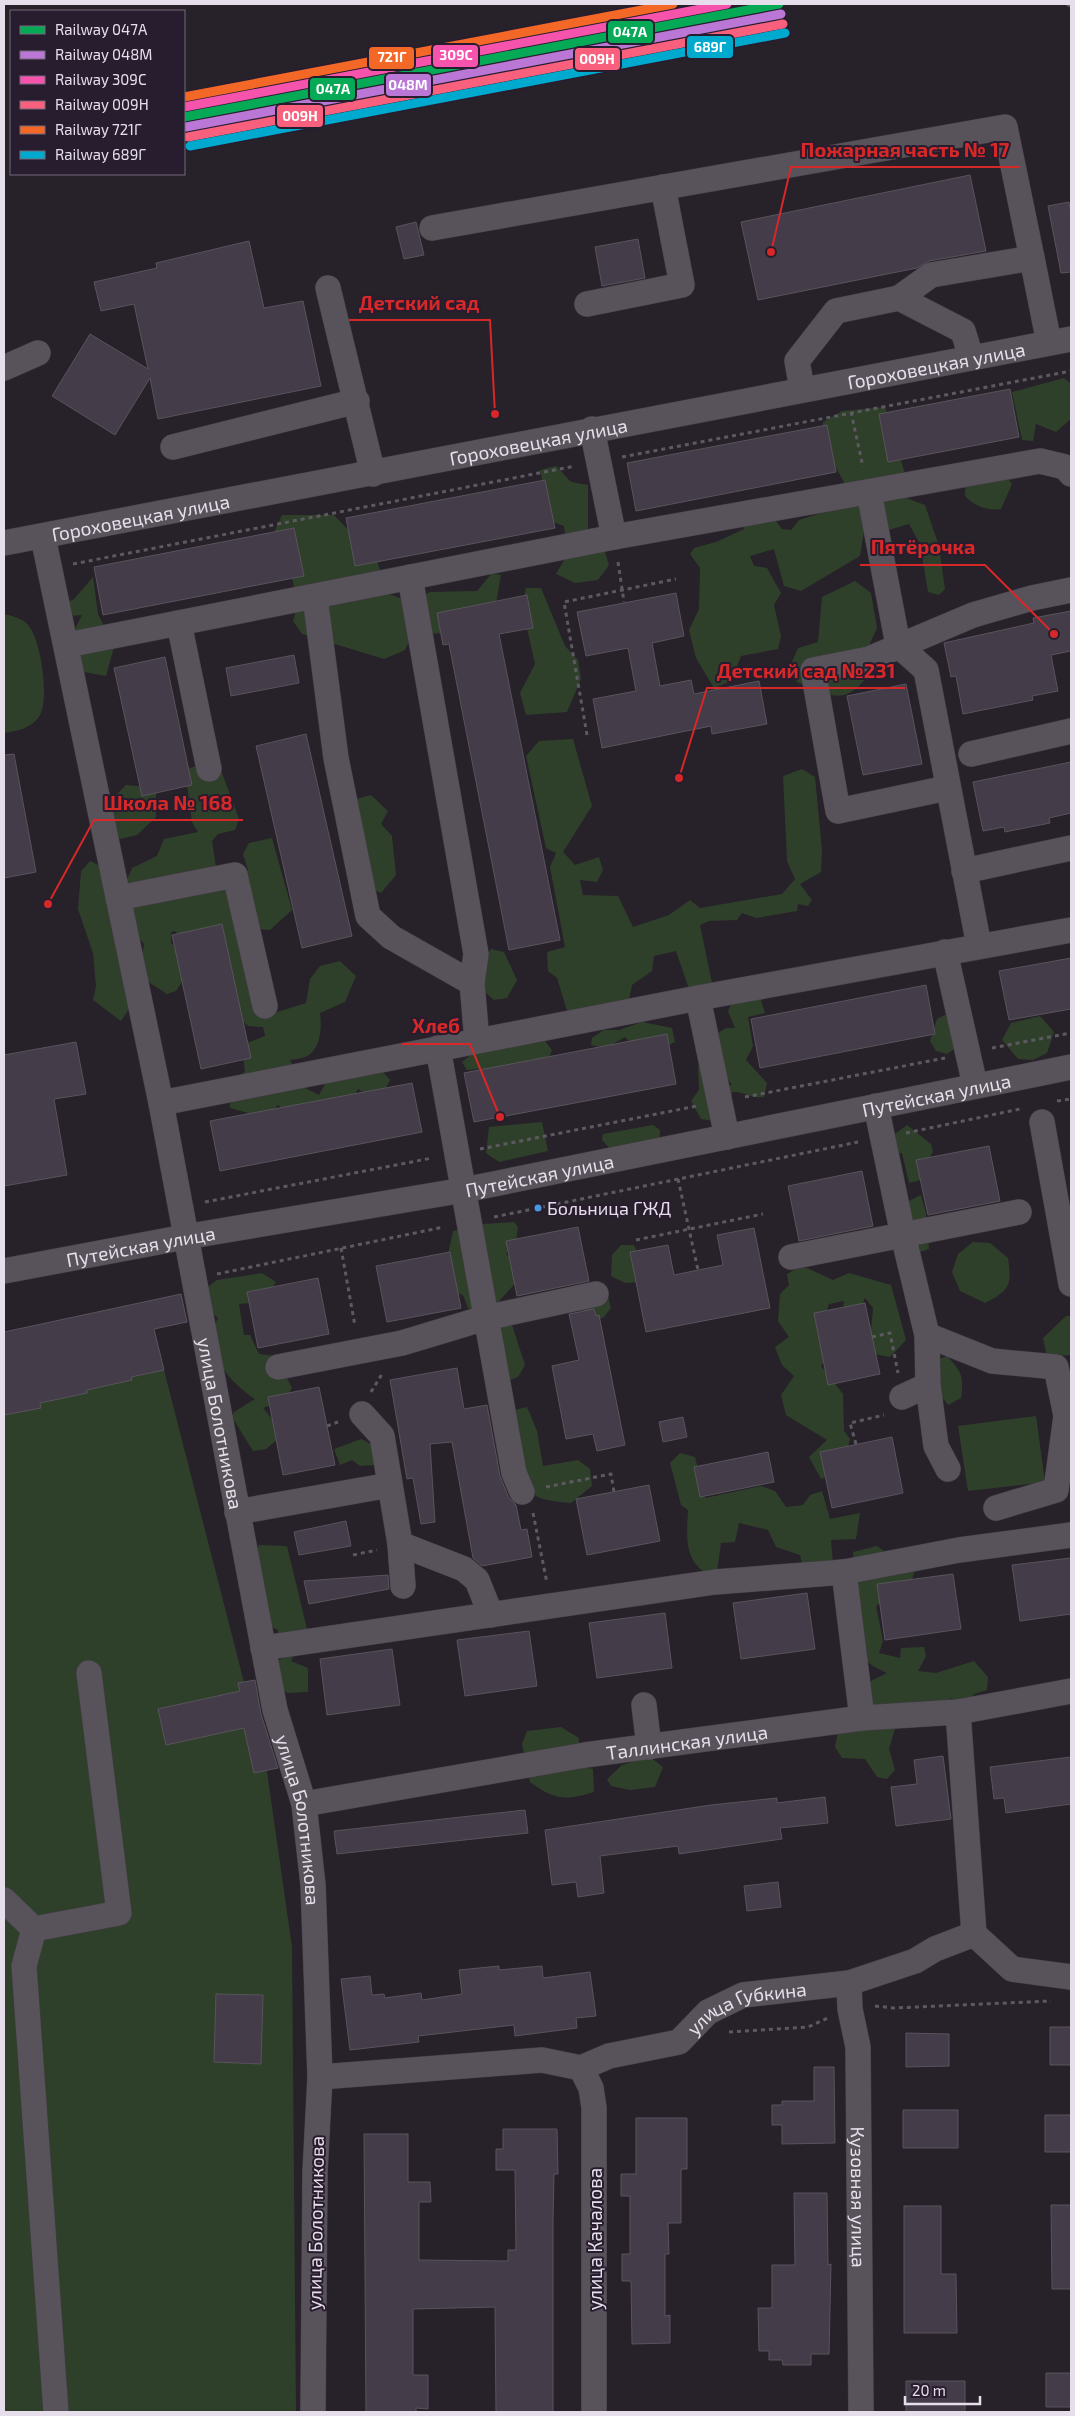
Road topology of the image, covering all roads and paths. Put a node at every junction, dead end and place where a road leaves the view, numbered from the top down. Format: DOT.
graph roads {
  1 [pos="1067,4"];
  2 [pos="1071,7"];
  3 [pos="663,187"];
  4 [pos="432,228"];
  5 [pos="1032,258"];
  6 [pos="328,288"];
  7 [pos="899,298"];
  8 [pos="587,304"];
  9 [pos="1060,341"];
  10 [pos="38,353"];
  11 [pos="971,357"];
  12 [pos="4,368"];
  13 [pos="1071,371"];
  14 [pos="802,389"];
  15 [pos="357,401"];
  16 [pos="851,412"];
  17 [pos="592,429"];
  18 [pos="173,447"];
  19 [pos="598,461"];
  20 [pos="373,474"];
  21 [pos="1071,474"];
  22 [pos="869,492"];
  23 [pos="44,537"];
  24 [pos="614,537"];
  25 [pos="4,543"];
  26 [pos="50,568"];
  27 [pos="410,577"];
  28 [pos="676,580"];
  29 [pos="622,589"];
  30 [pos="1071,590"];
  31 [pos="315,597"];
  32 [pos="624,602"];
  33 [pos="180,623"];
  34 [pos="67,645"];
  35 [pos="898,645"];
  36 [pos="1071,731"];
  37 [pos="586,735"];
  38 [pos="971,754"];
  39 [pos="209,769"];
  40 [pos="947,788"];
  41 [pos="1071,848"];
  42 [pos="964,871"];
  43 [pos="118,898"];
  44 [pos="1071,930"];
  45 [pos="978,946"];
  46 [pos="945,952"];
  47 [pos="472,983"];
  48 [pos="698,998"];
  49 [pos="265,1006"];
  50 [pos="1071,1033"];
  51 [pos="477,1041"];
  52 [pos="438,1048"];
  53 [pos="968,1053"];
  54 [pos="1071,1067"];
  55 [pos="975,1086"];
  56 [pos="1071,1099"];
  57 [pos="719,1102"];
  58 [pos="161,1103"];
  59 [pos="876,1106"];
  60 [pos="1040,1111"];
  61 [pos="727,1137"];
  62 [pos="883,1137"];
  63 [pos="457,1153"];
  64 [pos="754,1163"];
  65 [pos="678,1179"];
  66 [pos="464,1190"];
  67 [pos="180,1207"];
  68 [pos="1019,1212"];
  69 [pos="763,1214"];
  70 [pos="689,1229"];
  71 [pos="903,1235"];
  72 [pos="184,1237"];
  73 [pos="636,1240"];
  74 [pos="341,1248"];
  75 [pos="791,1257"];
  76 [pos="698,1270"];
  77 [pos="4,1271"];
  78 [pos="1071,1284"];
  79 [pos="596,1294"];
  80 [pos="485,1318"];
  81 [pos="927,1335"];
  82 [pos="402,1343"];
  83 [pos="360,1351"];
  84 [pos="278,1367"];
  85 [pos="928,1385"];
  86 [pos="902,1397"];
  87 [pos="362,1414"];
  88 [pos="948,1469"];
  89 [pos="390,1485"];
  90 [pos="522,1492"];
  91 [pos="614,1492"];
  92 [pos="996,1508"];
  93 [pos="237,1512"];
  94 [pos="1071,1535"];
  95 [pos="400,1544"];
  96 [pos="844,1572"];
  97 [pos="403,1586"];
  98 [pos="552,1606"];
  99 [pos="491,1615"];
  100 [pos="263,1648"];
  101 [pos="89,1672"];
  102 [pos="1071,1691"];
  103 [pos="644,1704"];
  104 [pos="958,1712"];
  105 [pos="862,1718"];
  106 [pos="649,1746"];
  107 [pos="304,1804"];
  108 [pos="4,1900"];
  109 [pos="34,1929"];
  110 [pos="974,1934"];
  111 [pos="1071,1977"];
  112 [pos="849,1983"];
  113 [pos="581,2068"];
  114 [pos="320,2076"];
  115 [pos="56,2412"];
  116 [pos="313,2412"];
  117 [pos="594,2412"];
  118 [pos="861,2412"];
  1 -- 2 [label="path"];
  3 -- 4 [label="street"];
  3 -- 5 [label="street"];
  3 -- 8 [label="street"];
  5 -- 7 [label="street"];
  5 -- 9 [label="street"];
  6 -- 15 [label="street"];
  7 -- 11 [label="street"];
  7 -- 14 [label="street"];
  9 -- 11 [label="street, Гороховецкая улица"];
  10 -- 12 [label="street"];
  11 -- 14 [label="street, Гороховецкая улица"];
  13 -- 16 [label="path"];
  14 -- 17 [label="street, Гороховецкая улица"];
  15 -- 18 [label="street"];
  15 -- 20 [label="street"];
  16 -- 19 [label="path"];
  16 -- 22 [label="path"];
  17 -- 19 [label="street"];
  17 -- 20 [label="street, Гороховецкая улица"];
  19 -- 24 [label="street"];
  19 -- 26 [label="path"];
  20 -- 23 [label="street, Гороховецкая улица"];
  21 -- 22 [label="street"];
  22 -- 24 [label="street"];
  22 -- 35 [label="street"];
  23 -- 25 [label="street, Гороховецкая улица"];
  23 -- 26 [label="street, улица Болотникова"];
  24 -- 27 [label="street"];
  24 -- 29 [label="path"];
  26 -- 34 [label="street, улица Болотникова"];
  27 -- 31 [label="street"];
  27 -- 47 [label="street"];
  28 -- 29 [label="path"];
  29 -- 32 [label="path"];
  29 -- 37 [label="path"];
  30 -- 35 [label="street"];
  31 -- 33 [label="street"];
  31 -- 47 [label="street"];
  33 -- 34 [label="street"];
  33 -- 39 [label="street"];
  34 -- 43 [label="street, улица Болотникова"];
  35 -- 40 [label="street"];
  35 -- 40 [label="street"];
  36 -- 38 [label="street"];
  40 -- 42 [label="street"];
  41 -- 42 [label="street"];
  42 -- 45 [label="street"];
  43 -- 49 [label="street"];
  43 -- 58 [label="street, улица Болотникова"];
  44 -- 45 [label="street"];
  45 -- 46 [label="street"];
  46 -- 48 [label="street"];
  46 -- 53 [label="street"];
  47 -- 51 [label="street"];
  48 -- 51 [label="street"];
  48 -- 57 [label="street"];
  50 -- 53 [label="path"];
  51 -- 52 [label="street"];
  52 -- 58 [label="street"];
  52 -- 63 [label="street"];
  53 -- 55 [label="street"];
  53 -- 57 [label="path"];
  54 -- 55 [label="street, Путейская улица"];
  55 -- 59 [label="street, Путейская улица"];
  56 -- 60 [label="path"];
  57 -- 61 [label="street"];
  57 -- 63 [label="path"];
  58 -- 67 [label="street, улица Болотникова"];
  59 -- 61 [label="street, Путейская улица"];
  59 -- 62 [label="street"];
  60 -- 62 [label="path"];
  60 -- 78 [label="street"];
  61 -- 66 [label="street, Путейская улица"];
  62 -- 64 [label="path"];
  62 -- 71 [label="street"];
  63 -- 66 [label="street"];
  63 -- 67 [label="path"];
  65 -- 70 [label="path"];
  66 -- 72 [label="street, Путейская улица"];
  66 -- 80 [label="street"];
  67 -- 72 [label="street, улица Болотникова"];
  68 -- 71 [label="street"];
  69 -- 70 [label="path"];
  70 -- 73 [label="path"];
  70 -- 76 [label="path"];
  71 -- 75 [label="street"];
  71 -- 81 [label="street"];
  72 -- 77 [label="street, Путейская улица"];
  72 -- 93 [label="street, улица Болотникова"];
  74 -- 83 [label="path"];
  79 -- 80 [label="street"];
  80 -- 82 [label="street"];
  80 -- 90 [label="street"];
  81 -- 85 [label="street"];
  81 -- 92 [label="street"];
  82 -- 83 [label="street"];
  82 -- 87 [label="path"];
  83 -- 84 [label="street"];
  85 -- 86 [label="street"];
  85 -- 88 [label="street"];
  87 -- 89 [label="street"];
  89 -- 93 [label="street"];
  89 -- 95 [label="street"];
  90 -- 91 [label="path"];
  90 -- 98 [label="path"];
  93 -- 100 [label="street, улица Болотникова"];
  94 -- 96 [label="street"];
  95 -- 97 [label="street"];
  95 -- 99 [label="street"];
  96 -- 98 [label="street"];
  96 -- 105 [label="street"];
  98 -- 99 [label="street"];
  99 -- 100 [label="street"];
  100 -- 107 [label="street, улица Болотникова"];
  101 -- 109 [label="street"];
  102 -- 104 [label="street, Таллинская улица"];
  103 -- 106 [label="street"];
  104 -- 105 [label="street, Таллинская улица"];
  104 -- 110 [label="street"];
  105 -- 106 [label="street, Таллинская улица"];
  106 -- 107 [label="street, Таллинская улица"];
  107 -- 114 [label="street, улица Болотникова"];
  108 -- 109 [label="street"];
  109 -- 115 [label="street"];
  110 -- 111 [label="street"];
  110 -- 112 [label="street, улица Губкина"];
  112 -- 113 [label="street, улица Губкина"];
  112 -- 118 [label="street, Кузовная улица"];
  113 -- 114 [label="street"];
  113 -- 117 [label="street, улица Качалова"];
  114 -- 116 [label="street, улица Болотникова"];
}
